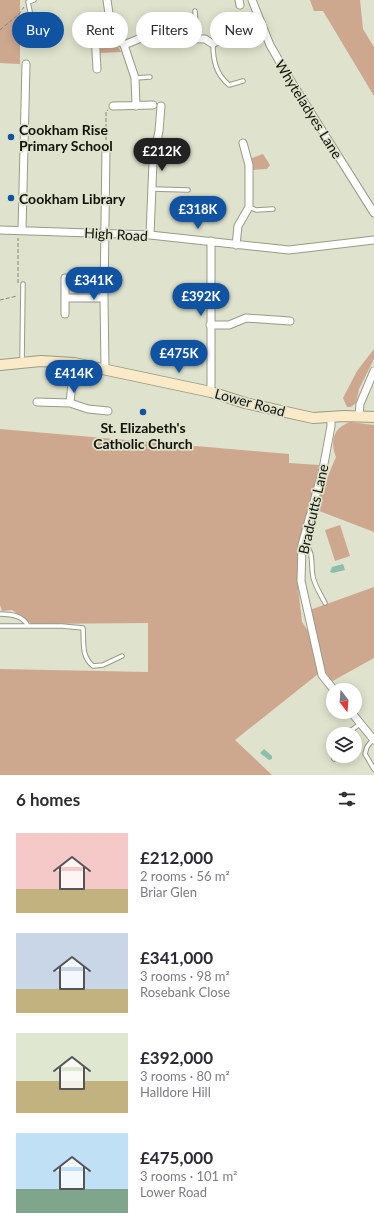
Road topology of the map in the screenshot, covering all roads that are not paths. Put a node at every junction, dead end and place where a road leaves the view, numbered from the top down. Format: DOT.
graph roads {
  1 [pos="34,0"];
  2 [pos="107,0"];
  3 [pos="252,0"];
  4 [pos="30,12"];
  5 [pos="109,12"];
  6 [pos="96,48"];
  7 [pos="125,48"];
  8 [pos="213,48"];
  9 [pos="26,64"];
  10 [pos="97,69"];
  11 [pos="150,77"];
  12 [pos="135,78"];
  13 [pos="243,81"];
  14 [pos="153,105"];
  15 [pos="113,106"];
  16 [pos="136,106"];
  17 [pos="160,106"];
  18 [pos="62,130"];
  19 [pos="25,131"];
  20 [pos="243,143"];
  21 [pos="106,146"];
  22 [pos="152,189"];
  23 [pos="188,190"];
  24 [pos="249,207"];
  25 [pos="274,209"];
  26 [pos="374,213"];
  27 [pos="0,230"];
  28 [pos="20,230"];
  29 [pos="104,233"];
  30 [pos="150,235"];
  31 [pos="374,240"];
  32 [pos="211,241"];
  33 [pos="236,245"];
  34 [pos="66,278"];
  35 [pos="22,284"];
  36 [pos="66,298"];
  37 [pos="104,298"];
  38 [pos="65,314"];
  39 [pos="290,321"];
  40 [pos="210,325"];
  41 [pos="22,362"];
  42 [pos="74,363"];
  43 [pos="0,365"];
  44 [pos="105,368"];
  45 [pos="374,371"];
  46 [pos="211,392"];
  47 [pos="37,402"];
  48 [pos="70,403"];
  49 [pos="108,411"];
  50 [pos="359,416"];
  51 [pos="374,417"];
  52 [pos="331,418"];
  53 [pos="303,541"];
  54 [pos="325,603"];
  55 [pos="0,614"];
  56 [pos="0,626"];
  57 [pos="28,626"];
  58 [pos="122,656"];
  59 [pos="328,683"];
  60 [pos="356,719"];
  61 [pos="360,724"];
  62 [pos="356,727"];
  63 [pos="374,740"];
  64 [pos="374,769"];
  1 -- 4 [label="lane"];
  2 -- 5 [label="street"];
  3 -- 26 [label="street, Whyteladyes Lane"];
  6 -- 10 [label="street"];
  7 -- 12 [label="street"];
  8 -- 13 [label="lane"];
  9 -- 19 [label="street"];
  11 -- 12 [label="lane"];
  12 -- 16 [label="street"];
  14 -- 16 [label="street"];
  15 -- 16 [label="street"];
  17 -- 22 [label="street"];
  18 -- 19 [label="lane"];
  19 -- 28 [label="street"];
  20 -- 24 [label="street"];
  21 -- 29 [label="street"];
  22 -- 23 [label="lane"];
  22 -- 30 [label="street"];
  24 -- 25 [label="lane"];
  24 -- 33 [label="street"];
  27 -- 28 [label="street, High Road"];
  28 -- 29 [label="street, High Road"];
  29 -- 30 [label="street, High Road"];
  29 -- 37 [label="street"];
  30 -- 32 [label="street, High Road"];
  31 -- 33 [label="street, High Road"];
  32 -- 33 [label="street, High Road"];
  32 -- 40 [label="street"];
  34 -- 36 [label="street"];
  35 -- 41 [label="lane"];
  36 -- 37 [label="street"];
  36 -- 38 [label="street"];
  37 -- 44 [label="street"];
  39 -- 40 [label="street"];
  40 -- 46 [label="street"];
  41 -- 42 [label="street, Lower Road"];
  41 -- 43 [label="street, Lower Road"];
  42 -- 44 [label="street, Lower Road"];
  42 -- 48 [label="street"];
  44 -- 46 [label="street, Lower Road"];
  45 -- 50 [label="street"];
  46 -- 52 [label="street, Lower Road"];
  47 -- 48 [label="street"];
  48 -- 49 [label="street"];
  50 -- 51 [label="street, Lower Road"];
  50 -- 52 [label="street, Lower Road"];
  52 -- 53 [label="street, Bradcutts Lane"];
  53 -- 54 [label="lane"];
  53 -- 59 [label="street, Bradcutts Lane"];
  55 -- 57 [label="lane"];
  56 -- 57 [label="lane"];
  57 -- 58 [label="lane"];
  60 -- 61 [label="street"];
  61 -- 62 [label="lane"];
  61 -- 63 [label="street"];
  63 -- 64 [label="lane"];
}
